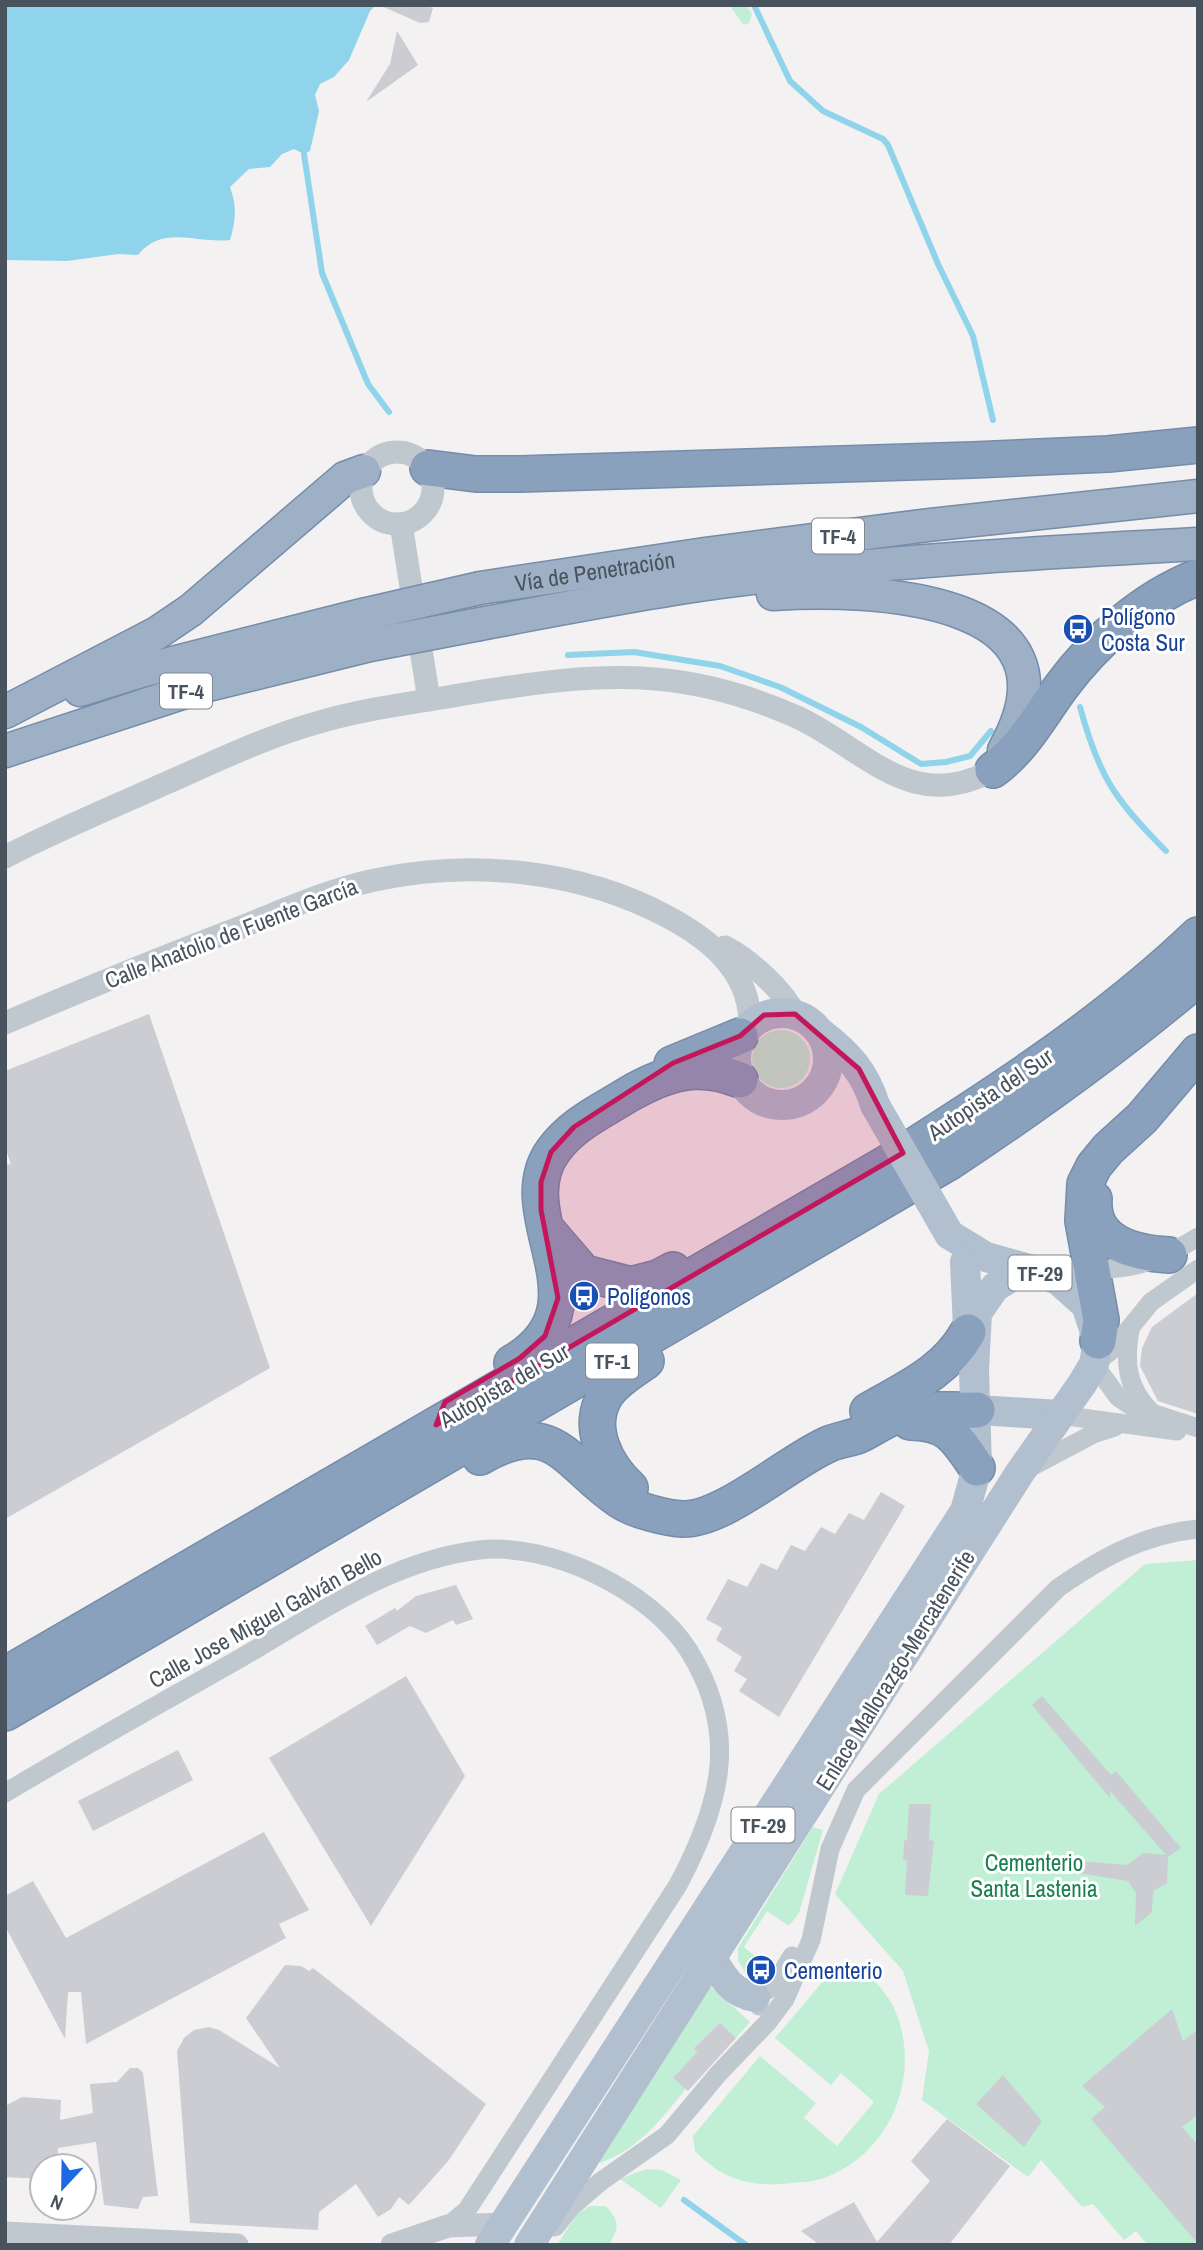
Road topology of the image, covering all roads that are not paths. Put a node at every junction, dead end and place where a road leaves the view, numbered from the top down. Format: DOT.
graph roads {
  1 [pos="1198,445"];
  2 [pos="428,468"];
  3 [pos="365,471"];
  4 [pos="1198,496"];
  5 [pos="401,524"];
  6 [pos="1198,544"];
  7 [pos="1198,577"];
  8 [pos="599,602"];
  9 [pos="366,630"];
  10 [pos="429,700"];
  11 [pos="5,712"];
  12 [pos="5,718"];
  13 [pos="5,751"];
  14 [pos="993,770"];
  15 [pos="5,857"];
  16 [pos="1198,935"];
  17 [pos="703,938"];
  18 [pos="1198,978"];
  19 [pos="795,1014"];
  20 [pos="5,1023"];
  21 [pos="745,1030"];
  22 [pos="821,1033"];
  23 [pos="1198,1052"];
  24 [pos="740,1080"];
  25 [pos="651,1082"];
  26 [pos="816,1090"];
  27 [pos="875,1105"];
  28 [pos="1131,1129"];
  29 [pos="548,1231"];
  30 [pos="765,1234"];
  31 [pos="949,1234"];
  32 [pos="1188,1253"];
  33 [pos="1033,1270"];
  34 [pos="1093,1271"];
  35 [pos="682,1321"];
  36 [pos="973,1322"];
  37 [pos="1107,1345"];
  38 [pos="977,1410"];
  39 [pos="1060,1415"];
  40 [pos="1154,1415"];
  41 [pos="886,1423"];
  42 [pos="436,1424"];
  43 [pos="1122,1425"];
  44 [pos="1198,1430"];
  45 [pos="828,1445"];
  46 [pos="978,1468"];
  47 [pos="424,1469"];
  48 [pos="1019,1474"];
  49 [pos="647,1510"];
  50 [pos="1198,1529"];
  51 [pos="5,1675"];
  52 [pos="5,1713"];
  53 [pos="5,1793"];
  54 [pos="817,1898"];
  55 [pos="712,1959"];
  56 [pos="761,2010"];
  57 [pos="448,2227"];
  58 [pos="5,2233"];
  59 [pos="497,2235"];
  60 [pos="532,2241"];
  61 [pos="404,2243"];
  62 [pos="237,2245"];
  1 -- 2 [label="highway"];
  2 -- 3 [label="street"];
  2 -- 5 [label="street"];
  3 -- 5 [label="street"];
  3 -- 11 [label="highway"];
  4 -- 9 [label="highway, Vía de Penetración / TF-4, bridge"];
  5 -- 10 [label="street"];
  6 -- 8 [label="highway, Vía de Penetración / TF-4"];
  7 -- 14 [label="highway"];
  8 -- 9 [label="highway, Vía de Penetración / TF-4, bridge"];
  8 -- 14 [label="highway"];
  9 -- 12 [label="highway, Vía de Penetración / TF-4"];
  9 -- 13 [label="highway, Vía de Penetración / TF-4"];
  10 -- 14 [label="street"];
  10 -- 15 [label="street"];
  16 -- 30 [label="highway, Autopista del Sur / TF-1"];
  17 -- 19 [label="street, Calle Anatolio de Fuente García"];
  17 -- 20 [label="street, Calle Anatolio de Fuente García"];
  17 -- 21 [label="street, Calle Anatolio de Fuente García"];
  18 -- 35 [label="highway, Autopista del Sur / TF-1"];
  19 -- 21 [label="main road"];
  19 -- 22 [label="main road"];
  21 -- 24 [label="main road"];
  21 -- 25 [label="highway"];
  22 -- 26 [label="main road"];
  22 -- 27 [label="main road"];
  23 -- 28 [label="highway"];
  24 -- 25 [label="highway"];
  24 -- 26 [label="main road"];
  25 -- 29 [label="highway"];
  26 -- 27 [label="main road"];
  27 -- 31 [label="main road, bridge"];
  28 -- 32 [label="highway"];
  28 -- 34 [label="highway"];
  29 -- 30 [label="highway"];
  29 -- 42 [label="highway"];
  30 -- 42 [label="highway, Autopista del Sur / TF-1"];
  31 -- 33 [label="main road"];
  31 -- 36 [label="main road"];
  32 -- 34 [label="street"];
  32 -- 37 [label="street"];
  33 -- 34 [label="street"];
  33 -- 36 [label="main road, TF-29"];
  33 -- 37 [label="main road, TF-29"];
  34 -- 37 [label="highway"];
  35 -- 47 [label="highway, Autopista del Sur / TF-1"];
  35 -- 49 [label="highway"];
  36 -- 38 [label="main road, TF-29"];
  36 -- 45 [label="highway"];
  37 -- 39 [label="main road, TF-29"];
  37 -- 40 [label="street"];
  37 -- 40 [label="street"];
  38 -- 39 [label="main road"];
  38 -- 41 [label="highway"];
  38 -- 46 [label="main road, Enlace Mallorazgo-Mercatenerife / TF-29"];
  39 -- 43 [label="street"];
  39 -- 48 [label="main road, Enlace Mallorazgo-Mercatenerife / TF-29"];
  40 -- 44 [label="street"];
  41 -- 45 [label="highway"];
  41 -- 46 [label="highway"];
  42 -- 51 [label="highway, Autopista del Sur / TF-1"];
  43 -- 44 [label="street"];
  43 -- 48 [label="street"];
  45 -- 49 [label="highway"];
  46 -- 59 [label="main road, Enlace Mallorazgo-Mercatenerife / TF-29"];
  47 -- 49 [label="highway"];
  47 -- 52 [label="highway, Autopista del Sur / TF-1"];
  48 -- 55 [label="main road, Enlace Mallorazgo-Mercatenerife / TF-29"];
  50 -- 54 [label="street"];
  53 -- 57 [label="street, Calle Jose Miguel Galván Bello"];
  54 -- 56 [label="street"];
  54 -- 56 [label="street"];
  55 -- 56 [label="main road"];
  55 -- 60 [label="main road, Enlace Mallorazgo-Mercatenerife / TF-29"];
  56 -- 60 [label="street"];
  57 -- 59 [label="street"];
  57 -- 61 [label="street"];
  58 -- 62 [label="street"];
}
